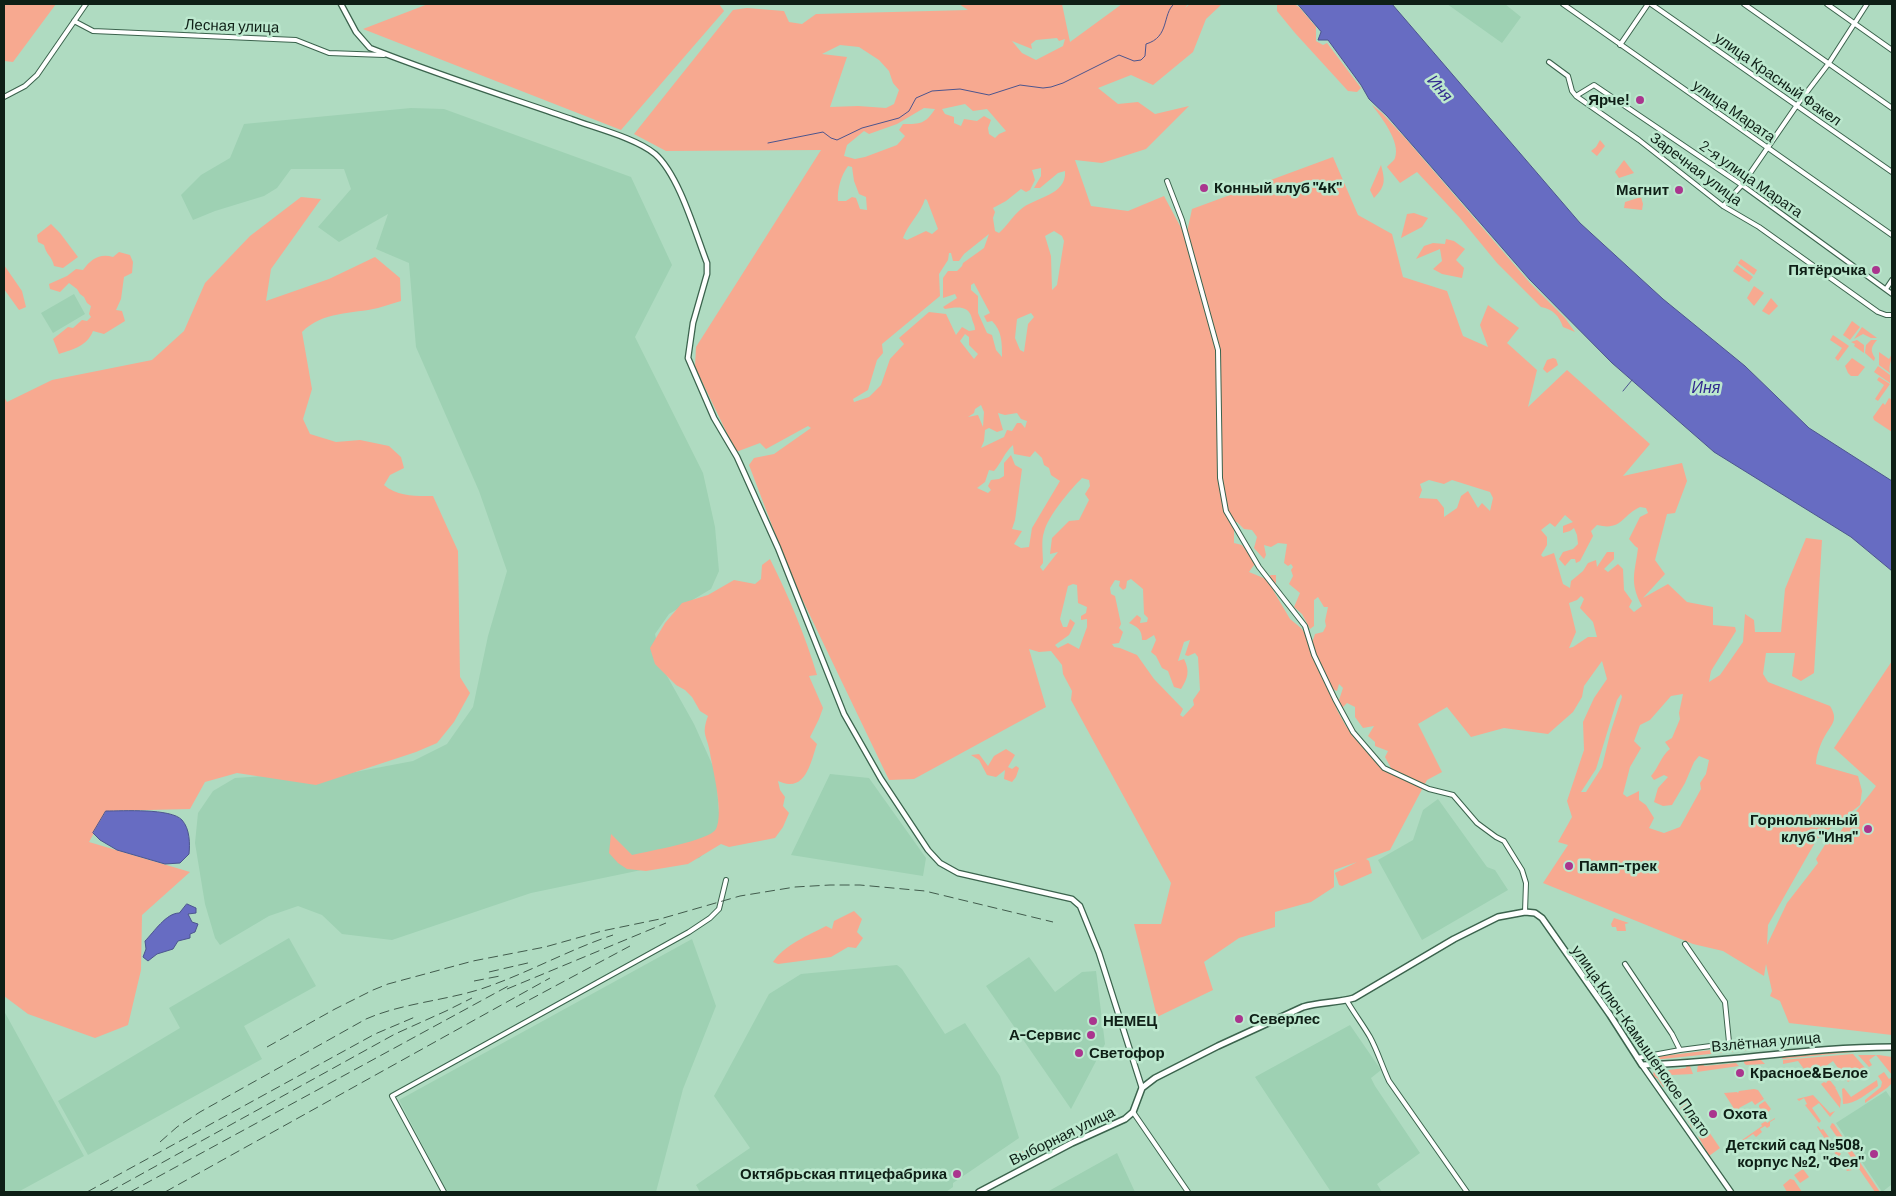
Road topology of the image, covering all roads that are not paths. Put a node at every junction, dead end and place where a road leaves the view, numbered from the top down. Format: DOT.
graph roads {
  1 [pos="86,4"];
  2 [pos="341,4"];
  3 [pos="1563,4"];
  4 [pos="1650,4"];
  5 [pos="1744,4"];
  6 [pos="1827,4"];
  7 [pos="1867,4"];
  8 [pos="74,21"];
  9 [pos="1854,22"];
  10 [pos="1620,45"];
  11 [pos="1892,50"];
  12 [pos="388,55"];
  13 [pos="1549,62"];
  14 [pos="1829,63"];
  15 [pos="1576,96"];
  16 [pos="4,97"];
  17 [pos="1797,105"];
  18 [pos="1892,108"];
  19 [pos="1768,148"];
  20 [pos="1892,172"];
  21 [pos="1167,180"];
  22 [pos="1742,185"];
  23 [pos="1723,206"];
  24 [pos="1892,235"];
  25 [pos="1892,280"];
  26 [pos="1886,289"];
  27 [pos="1892,294"];
  28 [pos="1892,315"];
  29 [pos="726,880"];
  30 [pos="1525,912"];
  31 [pos="1685,944"];
  32 [pos="1625,964"];
  33 [pos="1347,1000"];
  34 [pos="1892,1047"];
  35 [pos="1680,1050"];
  36 [pos="1637,1058"];
  37 [pos="1642,1064"];
  38 [pos="1658,1064"];
  39 [pos="1650,1077"];
  40 [pos="1142,1088"];
  41 [pos="1132,1112"];
  42 [pos="444,1192"];
  43 [pos="979,1192"];
  44 [pos="1188,1192"];
  45 [pos="1467,1192"];
  46 [pos="1731,1192"];
  1 -- 8 [label="street"];
  2 -- 12 [label="street"];
  3 -- 10 [label="street, улица Марата"];
  4 -- 10 [label="street"];
  4 -- 17 [label="street, улица Красный Факел"];
  5 -- 14 [label="street"];
  6 -- 9 [label="street"];
  7 -- 9 [label="street"];
  8 -- 12 [label="street, Лесная улица"];
  8 -- 16 [label="street"];
  9 -- 11 [label="street"];
  9 -- 14 [label="street"];
  10 -- 19 [label="street, улица Марата"];
  12 -- 40 [label="street"];
  13 -- 15 [label="street, Заречная улица"];
  14 -- 17 [label="street"];
  14 -- 18 [label="street"];
  15 -- 22 [label="street, 2-я улица Марата"];
  15 -- 23 [label="street, Заречная улица"];
  17 -- 19 [label="street"];
  17 -- 20 [label="street, улица Красный Факел"];
  19 -- 22 [label="street"];
  19 -- 24 [label="street, улица Марата"];
  21 -- 30 [label="street"];
  22 -- 23 [label="street"];
  22 -- 26 [label="street, 2-я улица Марата"];
  23 -- 28 [label="street, Заречная улица"];
  25 -- 26 [label="street"];
  26 -- 27 [label="street, 2-я улица Марата"];
  29 -- 42 [label="street"];
  30 -- 33 [label="main road"];
  30 -- 36 [label="main road, улица Ключ-Камышенское Плато"];
  31 -- 35 [label="street"];
  32 -- 35 [label="street"];
  33 -- 40 [label="main road"];
  33 -- 45 [label="street"];
  34 -- 38 [label="main road, Взлётная улица"];
  35 -- 36 [label="street"];
  36 -- 37 [label="main road, улица Ключ-Камышенское Плато"];
  37 -- 38 [label="main road, Взлётная улица"];
  37 -- 39 [label="street, улица Ключ-Камышенское Плато"];
  38 -- 39 [label="street"];
  39 -- 46 [label="street, улица Ключ-Камышенское Плато"];
  40 -- 41 [label="main road, Выборная улица"];
  41 -- 43 [label="main road, Выборная улица"];
  41 -- 44 [label="street"];
}
